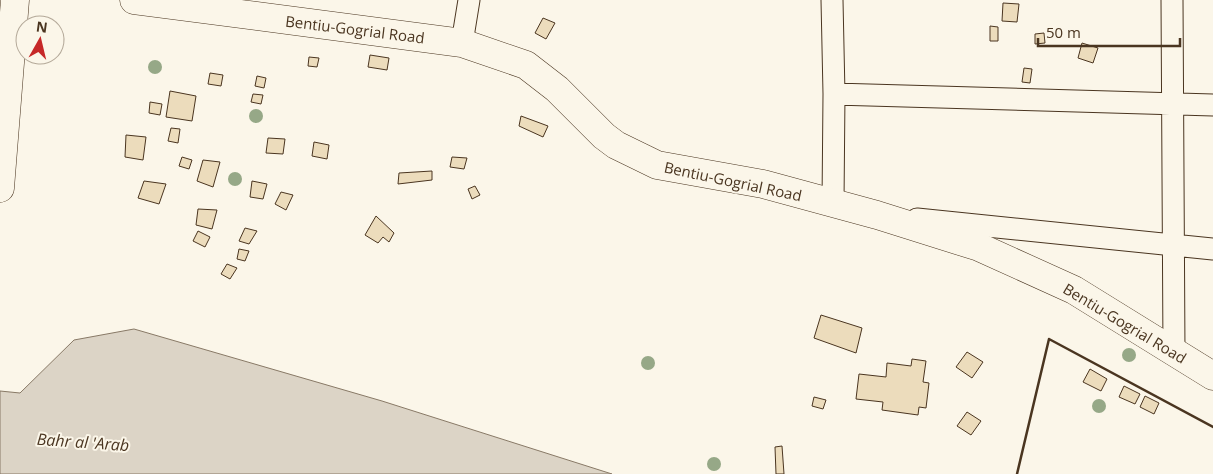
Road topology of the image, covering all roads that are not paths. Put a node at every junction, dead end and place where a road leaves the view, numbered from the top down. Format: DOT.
graph roads {
  1 [pos="15,0"];
  2 [pos="134,0"];
  3 [pos="468,0"];
  4 [pos="832,0"];
  5 [pos="1172,0"];
  6 [pos="183,3"];
  7 [pos="462,42"];
  8 [pos="834,94"];
  9 [pos="1172,104"];
  10 [pos="1213,105"];
  11 [pos="0,188"];
  12 [pos="833,203"];
  13 [pos="878,216"];
  14 [pos="1173,245"];
  15 [pos="1213,249"];
  16 [pos="1174,352"];
  17 [pos="1213,376"];
  1 -- 11 [label="main road"];
  2 -- 6 [label="main road, Bentiu-Gogrial Road"];
  3 -- 7 [label="street"];
  4 -- 8 [label="street"];
  5 -- 9 [label="street"];
  6 -- 7 [label="main road, Bentiu-Gogrial Road"];
  7 -- 12 [label="main road, Bentiu-Gogrial Road"];
  8 -- 9 [label="street"];
  8 -- 12 [label="street"];
  9 -- 10 [label="street"];
  9 -- 14 [label="street"];
  12 -- 13 [label="main road, Bentiu-Gogrial Road"];
  13 -- 14 [label="street"];
  13 -- 16 [label="main road, Bentiu-Gogrial Road"];
  14 -- 15 [label="street"];
  14 -- 16 [label="street"];
  16 -- 17 [label="main road, Bentiu-Gogrial Road"];
}
